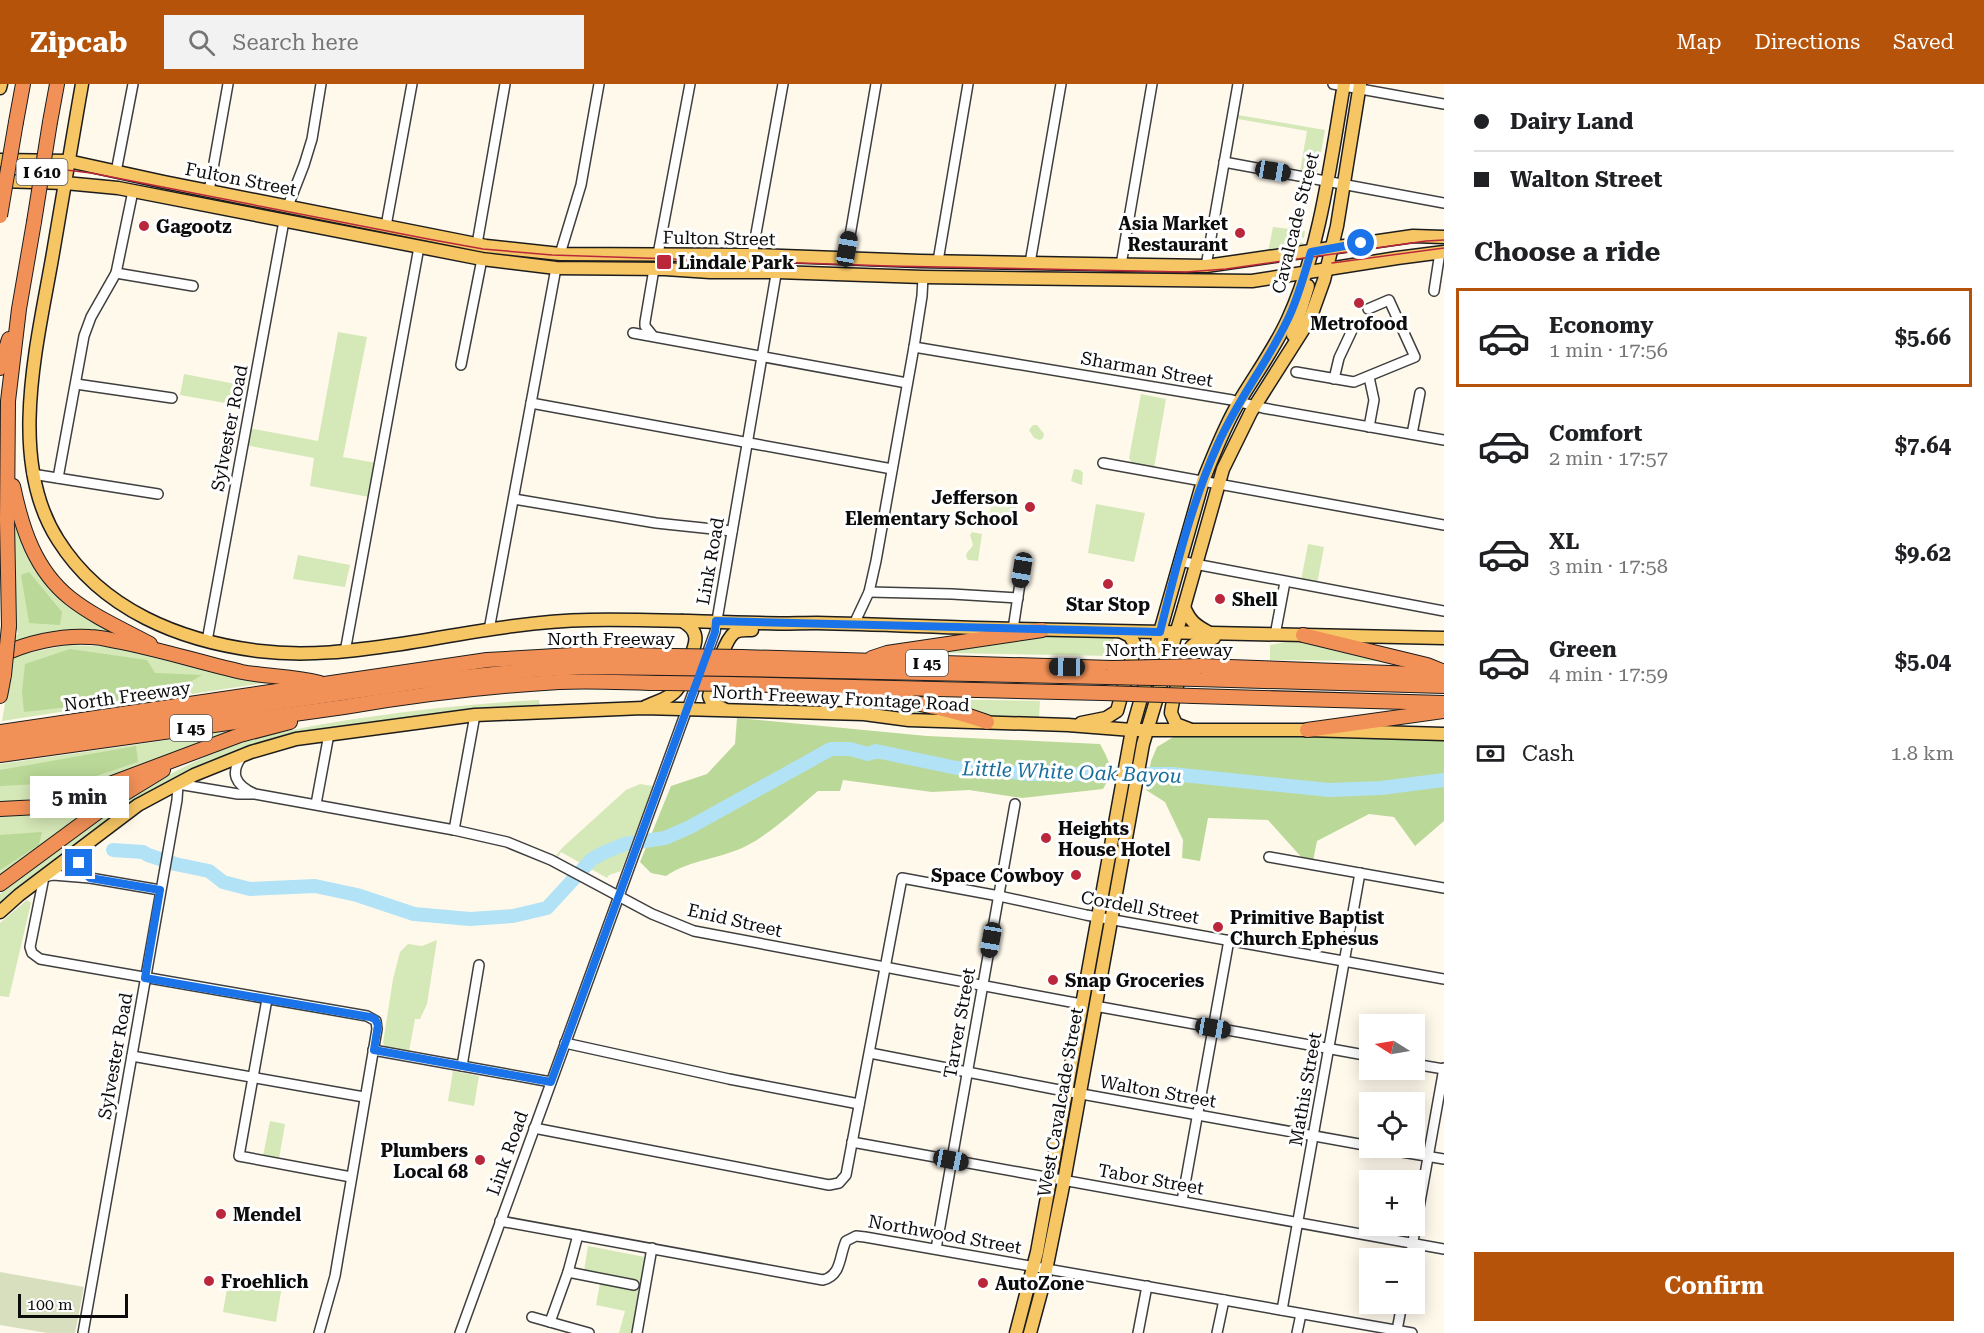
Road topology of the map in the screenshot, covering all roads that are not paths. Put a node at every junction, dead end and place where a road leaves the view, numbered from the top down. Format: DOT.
graph roads {
  1 [pos="23,84"];
  2 [pos="57,84"];
  3 [pos="82,84"];
  4 [pos="133,84"];
  5 [pos="228,84"];
  6 [pos="321,84"];
  7 [pos="412,84"];
  8 [pos="505,84"];
  9 [pos="599,84"];
  10 [pos="690,84"];
  11 [pos="783,84"];
  12 [pos="876,84"];
  13 [pos="968,84"];
  14 [pos="1061,84"];
  15 [pos="1152,84"];
  16 [pos="1239,84"];
  17 [pos="1340,85"];
  18 [pos="1359,86"];
  19 [pos="1444,104"];
  20 [pos="0,160"];
  21 [pos="68,161"];
  22 [pos="1224,162"];
  23 [pos="116,172"];
  24 [pos="0,181"];
  25 [pos="1327,181"];
  26 [pos="65,183"];
  27 [pos="1344,184"];
  28 [pos="133,191"];
  29 [pos="209,191"];
  30 [pos="1444,202"];
  31 [pos="288,206"];
  32 [pos="0,216"];
  33 [pos="284,221"];
  34 [pos="386,226"];
  35 [pos="1444,237"];
  36 [pos="477,244"];
  37 [pos="1332,247"];
  38 [pos="419,248"];
  39 [pos="1311,252"];
  40 [pos="1442,252"];
  41 [pos="560,254"];
  42 [pos="658,254"];
  43 [pos="752,255"];
  44 [pos="779,257"];
  45 [pos="482,259"];
  46 [pos="846,259"];
  47 [pos="938,261"];
  48 [pos="1030,263"];
  49 [pos="1121,265"];
  50 [pos="1206,266"];
  51 [pos="556,268"];
  52 [pos="654,269"];
  53 [pos="1327,269"];
  54 [pos="777,272"];
  55 [pos="116,273"];
  56 [pos="751,273"];
  57 [pos="1308,273"];
  58 [pos="923,277"];
  59 [pos="193,286"];
  60 [pos="1434,291"];
  61 [pos="19,309"];
  62 [pos="1368,309"];
  63 [pos="1355,324"];
  64 [pos="633,333"];
  65 [pos="653,336"];
  66 [pos="914,346"];
  67 [pos="763,357"];
  68 [pos="1283,361"];
  69 [pos="461,364"];
  70 [pos="0,368"];
  71 [pos="1296,372"];
  72 [pos="1369,377"];
  73 [pos="1334,379"];
  74 [pos="907,383"];
  75 [pos="76,384"];
  76 [pos="1420,393"];
  77 [pos="172,398"];
  78 [pos="1239,402"];
  79 [pos="531,403"];
  80 [pos="1255,406"];
  81 [pos="1369,427"];
  82 [pos="1412,434"];
  83 [pos="1444,440"];
  84 [pos="748,442"];
  85 [pos="8,459"];
  86 [pos="1104,463"];
  87 [pos="892,469"];
  88 [pos="32,474"];
  89 [pos="58,478"];
  90 [pos="1203,481"];
  91 [pos="1218,484"];
  92 [pos="158,494"];
  93 [pos="514,498"];
  94 [pos="1444,525"];
  95 [pos="732,531"];
  96 [pos="1179,561"];
  97 [pos="1195,564"];
  98 [pos="1022,570"];
  99 [pos="1285,582"];
  100 [pos="869,592"];
  101 [pos="1018,598"];
  102 [pos="1184,607"];
  103 [pos="1444,611"];
  104 [pos="682,621"];
  105 [pos="716,621"];
  106 [pos="783,624"];
  107 [pos="854,624"];
  108 [pos="1014,625"];
  109 [pos="489,630"];
  110 [pos="1042,630"];
  111 [pos="1117,631"];
  112 [pos="1176,631"];
  113 [pos="1160,632"];
  114 [pos="1218,634"];
  115 [pos="1275,635"];
  116 [pos="1303,635"];
  117 [pos="1444,638"];
  118 [pos="207,641"];
  119 [pos="160,649"];
  120 [pos="345,652"];
  121 [pos="0,656"];
  122 [pos="671,662"];
  123 [pos="861,662"];
  124 [pos="739,663"];
  125 [pos="1109,672"];
  126 [pos="1199,673"];
  127 [pos="1444,674"];
  128 [pos="327,685"];
  129 [pos="801,685"];
  130 [pos="1444,686"];
  131 [pos="0,696"];
  132 [pos="1444,703"];
  133 [pos="344,707"];
  134 [pos="643,708"];
  135 [pos="686,709"];
  136 [pos="728,710"];
  137 [pos="1444,711"];
  138 [pos="475,715"];
  139 [pos="987,722"];
  140 [pos="1068,725"];
  141 [pos="1132,730"];
  142 [pos="1194,730"];
  143 [pos="1307,730"];
  144 [pos="1147,731"];
  145 [pos="0,732"];
  146 [pos="329,734"];
  147 [pos="1444,734"];
  148 [pos="40,738"];
  149 [pos="0,744"];
  150 [pos="192,753"];
  151 [pos="0,755"];
  152 [pos="243,755"];
  153 [pos="1133,759"];
  154 [pos="178,784"];
  155 [pos="255,794"];
  156 [pos="316,804"];
  157 [pos="1015,804"];
  158 [pos="0,809"];
  159 [pos="454,830"];
  160 [pos="1113,832"];
  161 [pos="1126,834"];
  162 [pos="79,850"];
  163 [pos="1269,857"];
  164 [pos="1360,873"];
  165 [pos="44,877"];
  166 [pos="90,878"];
  167 [pos="0,884"];
  168 [pos="161,885"];
  169 [pos="1444,888"];
  170 [pos="619,896"];
  171 [pos="999,896"];
  172 [pos="0,912"];
  173 [pos="1098,917"];
  174 [pos="1112,919"];
  175 [pos="1229,940"];
  176 [pos="1344,961"];
  177 [pos="479,965"];
  178 [pos="886,967"];
  179 [pos="145,978"];
  180 [pos="1444,979"];
  181 [pos="983,984"];
  182 [pos="267,999"];
  183 [pos="1081,1004"];
  184 [pos="1095,1006"];
  185 [pos="1213,1028"];
  186 [pos="565,1043"];
  187 [pos="1329,1048"];
  188 [pos="374,1050"];
  189 [pos="870,1053"];
  190 [pos="1359,1054"];
  191 [pos="132,1056"];
  192 [pos="462,1066"];
  193 [pos="1425,1066"];
  194 [pos="1444,1069"];
  195 [pos="967,1072"];
  196 [pos="253,1078"];
  197 [pos="551,1082"];
  198 [pos="1066,1091"];
  199 [pos="1080,1094"];
  200 [pos="364,1097"];
  201 [pos="859,1104"];
  202 [pos="1197,1115"];
  203 [pos="534,1128"];
  204 [pos="1313,1136"];
  205 [pos="852,1142"];
  206 [pos="1359,1144"];
  207 [pos="1425,1156"];
  208 [pos="1428,1156"];
  209 [pos="1444,1159"];
  210 [pos="951,1160"];
  211 [pos="351,1177"];
  212 [pos="1051,1179"];
  213 [pos="1064,1181"];
  214 [pos="1182,1201"];
  215 [pos="500,1221"];
  216 [pos="1298,1224"];
  217 [pos="578,1235"];
  218 [pos="1412,1244"];
  219 [pos="652,1248"];
  220 [pos="1411,1248"];
  221 [pos="936,1249"];
  222 [pos="1444,1250"];
  223 [pos="1034,1266"];
  224 [pos="1047,1268"];
  225 [pos="568,1272"];
  226 [pos="634,1285"];
  227 [pos="1147,1286"];
  228 [pos="1224,1299"];
  229 [pos="1282,1310"];
  230 [pos="1301,1314"];
  231 [pos="1400,1314"];
  232 [pos="532,1317"];
  233 [pos="549,1322"];
  234 [pos="1397,1330"];
  235 [pos="83,1333"];
  236 [pos="319,1333"];
  237 [pos="460,1333"];
  238 [pos="589,1333"];
  239 [pos="637,1333"];
  240 [pos="1016,1333"];
  241 [pos="1030,1333"];
  242 [pos="1138,1333"];
  243 [pos="1217,1333"];
  244 [pos="1297,1333"];
  245 [pos="1412,1333"];
  1 -- 32 [label="highway, I 610, bridge"];
  2 -- 61 [label="highway, I 610, bridge"];
  3 -- 21 [label="main road"];
  4 -- 23 [label="street"];
  5 -- 29 [label="street"];
  6 -- 31 [label="street"];
  7 -- 34 [label="street"];
  8 -- 36 [label="street"];
  9 -- 41 [label="street"];
  10 -- 42 [label="street"];
  11 -- 43 [label="street"];
  12 -- 46 [label="street"];
  13 -- 47 [label="street"];
  14 -- 48 [label="street"];
  15 -- 49 [label="street"];
  16 -- 22 [label="street"];
  17 -- 18 [label="street"];
  17 -- 25 [label="main road, Cavalcade Street"];
  18 -- 19 [label="street"];
  18 -- 27 [label="main road, Cavalcade Street"];
  20 -- 21 [label="main road, Fulton Street"];
  21 -- 23 [label="main road, Fulton Street"];
  21 -- 26 [label="main road"];
  22 -- 25 [label="street"];
  22 -- 50 [label="street"];
  23 -- 29 [label="main road, Fulton Street"];
  24 -- 26 [label="main road, Fulton Street"];
  25 -- 27 [label="street"];
  25 -- 39 [label="main road, Cavalcade Street"];
  26 -- 28 [label="main road, Fulton Street"];
  26 -- 88 [label="main road"];
  27 -- 30 [label="street"];
  27 -- 37 [label="main road, Cavalcade Street"];
  28 -- 33 [label="main road, Fulton Street"];
  28 -- 55 [label="street"];
  29 -- 31 [label="main road, Fulton Street"];
  31 -- 34 [label="main road, Fulton Street"];
  33 -- 38 [label="main road, Fulton Street"];
  33 -- 118 [label="street, Sylvester Road"];
  34 -- 36 [label="main road, Fulton Street"];
  35 -- 37 [label="main road, Fulton Street"];
  36 -- 41 [label="main road, Fulton Street"];
  37 -- 39 [label="main road, Fulton Street"];
  37 -- 53 [label="main road, Cavalcade Street"];
  38 -- 45 [label="main road, Fulton Street"];
  38 -- 120 [label="street"];
  39 -- 50 [label="main road, Fulton Street"];
  39 -- 57 [label="main road, Cavalcade Street"];
  40 -- 53 [label="main road, Fulton Street"];
  40 -- 60 [label="street"];
  41 -- 42 [label="main road, Fulton Street"];
  42 -- 43 [label="main road, Fulton Street"];
  43 -- 44 [label="main road, Fulton Street"];
  43 -- 56 [label="street"];
  44 -- 46 [label="main road, Fulton Street"];
  44 -- 54 [label="street, Link Road"];
  45 -- 51 [label="main road, Fulton Street"];
  45 -- 69 [label="street"];
  46 -- 47 [label="main road, Fulton Street"];
  47 -- 48 [label="main road, Fulton Street"];
  48 -- 49 [label="main road, Fulton Street"];
  49 -- 50 [label="main road, Fulton Street"];
  51 -- 52 [label="main road, Fulton Street"];
  51 -- 79 [label="street"];
  52 -- 56 [label="main road, Fulton Street"];
  52 -- 65 [label="street"];
  53 -- 57 [label="main road, Fulton Street"];
  53 -- 68 [label="main road, Cavalcade Street"];
  54 -- 56 [label="main road, Fulton Street"];
  54 -- 58 [label="main road, Fulton Street"];
  54 -- 67 [label="street, Link Road"];
  55 -- 59 [label="street"];
  55 -- 75 [label="street"];
  57 -- 58 [label="main road, Fulton Street"];
  57 -- 68 [label="main road"];
  57 -- 78 [label="main road, Cavalcade Street"];
  58 -- 66 [label="street"];
  61 -- 70 [label="highway"];
  61 -- 85 [label="highway, I 610"];
  62 -- 72 [label="street"];
  63 -- 73 [label="street"];
  64 -- 65 [label="street"];
  65 -- 67 [label="street"];
  66 -- 74 [label="street"];
  66 -- 78 [label="street, Sharman Street"];
  67 -- 74 [label="street"];
  67 -- 84 [label="street, Link Road"];
  68 -- 80 [label="main road, Cavalcade Street"];
  71 -- 73 [label="street"];
  72 -- 73 [label="street"];
  72 -- 81 [label="street"];
  74 -- 87 [label="street"];
  75 -- 77 [label="street"];
  75 -- 89 [label="street"];
  76 -- 82 [label="street"];
  78 -- 80 [label="street, Sharman Street"];
  78 -- 90 [label="main road, Cavalcade Street"];
  79 -- 84 [label="street"];
  79 -- 93 [label="street"];
  80 -- 81 [label="street, Sharman Street"];
  80 -- 91 [label="main road, Cavalcade Street"];
  81 -- 82 [label="street, Sharman Street"];
  82 -- 83 [label="street, Sharman Street"];
  84 -- 87 [label="street"];
  84 -- 95 [label="street, Link Road"];
  85 -- 119 [label="highway"];
  85 -- 131 [label="highway, I 610, bridge"];
  86 -- 90 [label="street"];
  87 -- 100 [label="street"];
  88 -- 89 [label="street"];
  88 -- 118 [label="main road"];
  89 -- 92 [label="street"];
  90 -- 91 [label="street"];
  90 -- 96 [label="main road, Cavalcade Street"];
  91 -- 94 [label="street"];
  91 -- 97 [label="main road, Cavalcade Street"];
  93 -- 95 [label="street"];
  93 -- 109 [label="street"];
  95 -- 105 [label="street, Link Road"];
  96 -- 97 [label="street"];
  96 -- 113 [label="main road, Cavalcade Street"];
  97 -- 99 [label="street"];
  97 -- 102 [label="main road, Cavalcade Street"];
  98 -- 101 [label="street"];
  99 -- 103 [label="street"];
  99 -- 115 [label="street"];
  100 -- 101 [label="street"];
  100 -- 107 [label="street"];
  101 -- 108 [label="street"];
  102 -- 112 [label="main road, Cavalcade Street"];
  102 -- 114 [label="main road"];
  104 -- 105 [label="main road"];
  104 -- 109 [label="main road"];
  104 -- 134 [label="main road"];
  105 -- 106 [label="main road"];
  105 -- 135 [label="street, Link Road"];
  106 -- 107 [label="main road"];
  106 -- 136 [label="main road"];
  107 -- 108 [label="main road"];
  108 -- 110 [label="main road"];
  109 -- 120 [label="main road"];
  110 -- 111 [label="main road"];
  110 -- 123 [label="highway"];
  111 -- 113 [label="main road"];
  111 -- 140 [label="main road"];
  112 -- 113 [label="main road"];
  112 -- 114 [label="main road"];
  112 -- 144 [label="main road, West Cavalcade Street"];
  113 -- 141 [label="main road, West Cavalcade Street"];
  114 -- 115 [label="main road"];
  114 -- 142 [label="main road"];
  115 -- 116 [label="main road"];
  116 -- 117 [label="main road"];
  116 -- 127 [label="highway"];
  118 -- 120 [label="main road"];
  119 -- 121 [label="highway"];
  119 -- 128 [label="highway"];
  122 -- 124 [label="highway, North Freeway / I 45, bridge"];
  122 -- 128 [label="highway, North Freeway / I 45"];
  122 -- 148 [label="highway, North Freeway"];
  123 -- 124 [label="highway, North Freeway / I 45"];
  123 -- 125 [label="highway, North Freeway / I 45"];
  124 -- 125 [label="highway, North Freeway"];
  125 -- 126 [label="highway, North Freeway / I 45, bridge"];
  126 -- 127 [label="highway, North Freeway / I 45"];
  126 -- 130 [label="highway, North Freeway"];
  128 -- 148 [label="highway, North Freeway / I 45"];
  129 -- 132 [label="highway, North Freeway / I 45, bridge"];
  129 -- 133 [label="highway, North Freeway / I 45, bridge"];
  129 -- 139 [label="highway"];
  133 -- 148 [label="highway, North Freeway / I 45"];
  133 -- 150 [label="highway"];
  134 -- 135 [label="main road, North Freeway Frontage Road"];
  134 -- 138 [label="main road, North Freeway Frontage Road"];
  135 -- 136 [label="main road, North Freeway Frontage Road"];
  135 -- 170 [label="street, Link Road"];
  136 -- 139 [label="main road, North Freeway Frontage Road"];
  137 -- 143 [label="highway"];
  138 -- 146 [label="main road, North Freeway Frontage Road"];
  138 -- 159 [label="street"];
  139 -- 140 [label="main road, North Freeway Frontage Road"];
  140 -- 141 [label="main road, North Freeway Frontage Road"];
  141 -- 144 [label="main road, North Freeway Frontage Road"];
  141 -- 153 [label="main road, West Cavalcade Street"];
  142 -- 143 [label="main road, North Freeway Frontage Road"];
  142 -- 144 [label="main road, North Freeway Frontage Road"];
  143 -- 147 [label="main road, North Freeway Frontage Road"];
  144 -- 153 [label="main road, West Cavalcade Street"];
  145 -- 148 [label="highway, North Freeway / I 45"];
  146 -- 152 [label="main road, North Freeway Frontage Road"];
  146 -- 156 [label="street"];
  148 -- 149 [label="highway, North Freeway"];
  148 -- 151 [label="highway, North Freeway / I 45"];
  150 -- 158 [label="highway"];
  150 -- 167 [label="highway"];
  152 -- 154 [label="main road, North Freeway Frontage Road"];
  152 -- 155 [label="street"];
  153 -- 160 [label="main road, West Cavalcade Street"];
  153 -- 161 [label="main road, West Cavalcade Street"];
  154 -- 155 [label="street, Enid Street"];
  154 -- 162 [label="main road, North Freeway Frontage Road"];
  154 -- 168 [label="street, Sylvester Road"];
  155 -- 156 [label="street, Enid Street"];
  156 -- 159 [label="street, Enid Street"];
  157 -- 171 [label="street, Tarver Street"];
  159 -- 170 [label="street, Enid Street"];
  160 -- 161 [label="main road"];
  160 -- 173 [label="main road, West Cavalcade Street"];
  161 -- 174 [label="main road, West Cavalcade Street"];
  162 -- 165 [label="main road, North Freeway Frontage Road"];
  162 -- 166 [label="street"];
  163 -- 164 [label="street"];
  164 -- 169 [label="street"];
  164 -- 176 [label="street, Mathis Street"];
  165 -- 166 [label="street"];
  165 -- 172 [label="main road, North Freeway Frontage Road"];
  165 -- 179 [label="street"];
  166 -- 168 [label="street"];
  168 -- 179 [label="street, Sylvester Road"];
  170 -- 178 [label="street, Enid Street"];
  170 -- 186 [label="street, Link Road"];
  171 -- 173 [label="street, Cordell Street"];
  171 -- 178 [label="street, Cordell Street"];
  171 -- 181 [label="street, Tarver Street"];
  173 -- 174 [label="street, Cordell Street"];
  173 -- 183 [label="main road, West Cavalcade Street"];
  174 -- 175 [label="street, Cordell Street"];
  174 -- 184 [label="main road, West Cavalcade Street"];
  175 -- 176 [label="street, Cordell Street"];
  175 -- 185 [label="street"];
  176 -- 180 [label="street, Cordell Street"];
  176 -- 187 [label="street, Mathis Street"];
  177 -- 192 [label="street"];
  178 -- 181 [label="street, Enid Street"];
  178 -- 189 [label="street"];
  179 -- 182 [label="street"];
  179 -- 191 [label="street, Sylvester Road"];
  181 -- 183 [label="street, Enid Street"];
  181 -- 195 [label="street, Tarver Street"];
  182 -- 188 [label="street"];
  182 -- 196 [label="street"];
  183 -- 198 [label="main road, West Cavalcade Street"];
  184 -- 185 [label="street"];
  184 -- 199 [label="main road, West Cavalcade Street"];
  185 -- 187 [label="street"];
  185 -- 202 [label="street"];
  186 -- 197 [label="street, Link Road"];
  186 -- 201 [label="street"];
  187 -- 190 [label="street"];
  187 -- 204 [label="street, Mathis Street"];
  188 -- 192 [label="street"];
  188 -- 200 [label="street"];
  189 -- 195 [label="street, Walton Street"];
  189 -- 201 [label="street"];
  191 -- 196 [label="street"];
  191 -- 235 [label="street, Sylvester Road"];
  192 -- 197 [label="street"];
  193 -- 194 [label="street"];
  194 -- 208 [label="street"];
  195 -- 198 [label="street, Walton Street"];
  195 -- 210 [label="street, Tarver Street"];
  196 -- 200 [label="street"];
  196 -- 211 [label="street"];
  197 -- 203 [label="street, Link Road"];
  198 -- 199 [label="street, Walton Street"];
  198 -- 212 [label="main road, West Cavalcade Street"];
  199 -- 202 [label="street, Walton Street"];
  199 -- 213 [label="main road, West Cavalcade Street"];
  200 -- 211 [label="street"];
  201 -- 205 [label="street"];
  202 -- 204 [label="street, Walton Street"];
  202 -- 214 [label="street"];
  203 -- 205 [label="street"];
  203 -- 215 [label="street, Link Road"];
  204 -- 206 [label="street, Walton Street"];
  204 -- 216 [label="street, Mathis Street"];
  205 -- 210 [label="street, Tabor Street"];
  207 -- 208 [label="street"];
  208 -- 209 [label="street"];
  208 -- 218 [label="street"];
  210 -- 212 [label="street, Tabor Street"];
  210 -- 221 [label="street, Tarver Street"];
  211 -- 236 [label="street"];
  212 -- 213 [label="street, Tabor Street"];
  212 -- 223 [label="main road, West Cavalcade Street"];
  213 -- 214 [label="street, Tabor Street"];
  213 -- 224 [label="main road, West Cavalcade Street"];
  214 -- 216 [label="street, Tabor Street"];
  215 -- 217 [label="street, Northwood Street"];
  215 -- 237 [label="street, Link Road"];
  216 -- 218 [label="street, Tabor Street"];
  216 -- 229 [label="street, Mathis Street"];
  217 -- 219 [label="street, Northwood Street"];
  217 -- 225 [label="street"];
  218 -- 220 [label="street"];
  218 -- 222 [label="street, Tabor Street"];
  219 -- 221 [label="street, Northwood Street"];
  219 -- 239 [label="street"];
  221 -- 223 [label="street, Northwood Street"];
  223 -- 224 [label="street, Northwood Street"];
  223 -- 240 [label="main road, West Cavalcade Street"];
  224 -- 227 [label="street, Northwood Street"];
  224 -- 241 [label="main road, West Cavalcade Street"];
  225 -- 226 [label="street"];
  225 -- 233 [label="street"];
  227 -- 228 [label="street, Northwood Street"];
  227 -- 242 [label="street"];
  228 -- 229 [label="street, Northwood Street"];
  228 -- 243 [label="street"];
  229 -- 230 [label="street, Northwood Street"];
  230 -- 234 [label="street, Northwood Street"];
  230 -- 244 [label="street"];
  231 -- 234 [label="street"];
  232 -- 233 [label="street"];
  233 -- 238 [label="street"];
  234 -- 245 [label="street, Northwood Street"];
}
